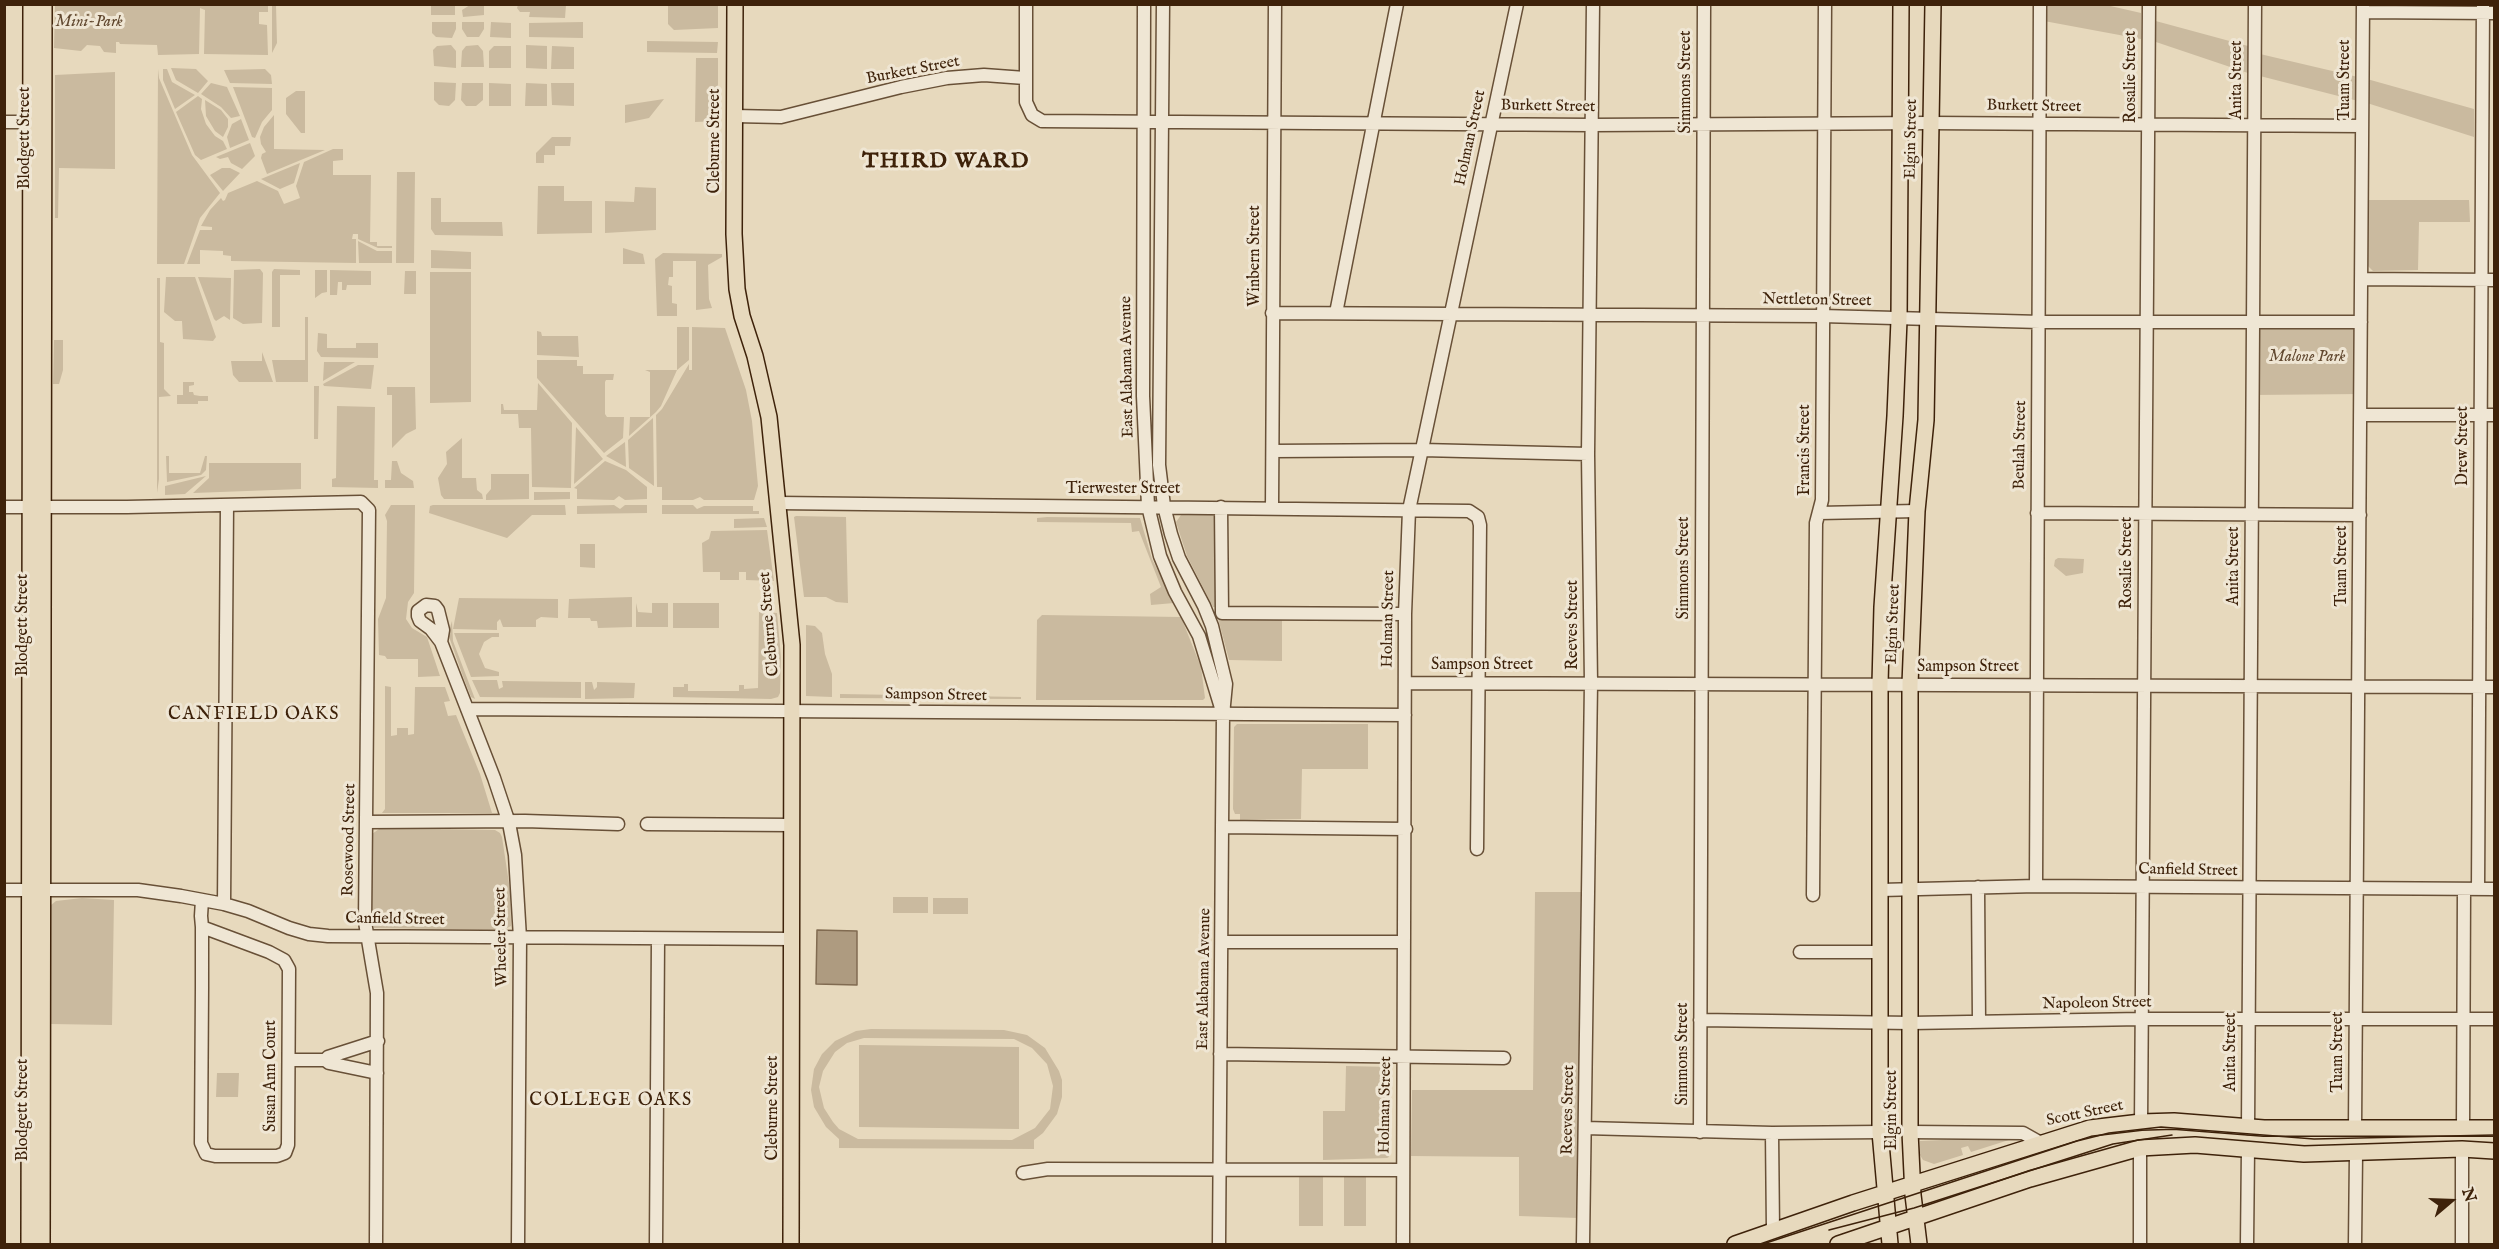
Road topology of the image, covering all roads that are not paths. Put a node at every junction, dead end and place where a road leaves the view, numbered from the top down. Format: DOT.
graph roads {
  1 [pos="31,4"];
  2 [pos="44,4"];
  3 [pos="735,4"];
  4 [pos="1026,4"];
  5 [pos="1144,4"];
  6 [pos="1163,4"];
  7 [pos="1275,4"];
  8 [pos="1397,4"];
  9 [pos="1517,4"];
  10 [pos="1593,4"];
  11 [pos="1704,4"];
  12 [pos="1825,4"];
  13 [pos="1901,4"];
  14 [pos="1933,4"];
  15 [pos="2040,4"];
  16 [pos="2149,4"];
  17 [pos="2255,4"];
  18 [pos="2363,8"];
  19 [pos="2487,10"];
  20 [pos="38,61"];
  21 [pos="1024,78"];
  22 [pos="735,116"];
  23 [pos="1143,121"];
  24 [pos="4,122"];
  25 [pos="37,122"];
  26 [pos="1162,122"];
  27 [pos="1274,122"];
  28 [pos="1372,122"];
  29 [pos="1491,123"];
  30 [pos="1826,123"];
  31 [pos="1900,123"];
  32 [pos="1930,123"];
  33 [pos="1703,124"];
  34 [pos="2040,124"];
  35 [pos="1592,125"];
  36 [pos="2148,125"];
  37 [pos="2254,125"];
  38 [pos="2362,126"];
  39 [pos="2361,279"];
  40 [pos="2481,280"];
  41 [pos="2494,280"];
  42 [pos="1272,313"];
  43 [pos="1336,313"];
  44 [pos="1450,314"];
  45 [pos="1591,316"];
  46 [pos="1702,316"];
  47 [pos="1822,316"];
  48 [pos="1899,320"];
  49 [pos="1929,321"];
  50 [pos="2147,321"];
  51 [pos="2040,322"];
  52 [pos="2253,322"];
  53 [pos="2361,322"];
  54 [pos="2360,415"];
  55 [pos="2481,415"];
  56 [pos="2494,416"];
  57 [pos="1422,450"];
  58 [pos="1273,451"];
  59 [pos="1588,454"];
  60 [pos="778,503"];
  61 [pos="227,505"];
  62 [pos="1148,506"];
  63 [pos="1164,506"];
  64 [pos="4,507"];
  65 [pos="37,507"];
  66 [pos="1221,507"];
  67 [pos="1272,507"];
  68 [pos="1409,510"];
  69 [pos="1889,511"];
  70 [pos="1917,511"];
  71 [pos="1820,513"];
  72 [pos="2037,513"];
  73 [pos="2145,513"];
  74 [pos="2252,514"];
  75 [pos="2360,515"];
  76 [pos="1405,614"];
  77 [pos="441,642"];
  78 [pos="1478,682"];
  79 [pos="1405,683"];
  80 [pos="1591,683"];
  81 [pos="1701,684"];
  82 [pos="1813,684"];
  83 [pos="1880,684"];
  84 [pos="1910,684"];
  85 [pos="2036,685"];
  86 [pos="2144,685"];
  87 [pos="2251,686"];
  88 [pos="2358,687"];
  89 [pos="2479,687"];
  90 [pos="2494,687"];
  91 [pos="467,709"];
  92 [pos="793,711"];
  93 [pos="1223,715"];
  94 [pos="1405,715"];
  95 [pos="366,822"];
  96 [pos="508,823"];
  97 [pos="618,824"];
  98 [pos="647,824"];
  99 [pos="792,825"];
  100 [pos="1221,827"];
  101 [pos="1406,829"];
  102 [pos="1477,849"];
  103 [pos="2036,886"];
  104 [pos="1978,887"];
  105 [pos="2142,887"];
  106 [pos="2357,887"];
  107 [pos="2250,888"];
  108 [pos="1910,889"];
  109 [pos="2464,889"];
  110 [pos="2478,889"];
  111 [pos="2494,889"];
  112 [pos="4,890"];
  113 [pos="36,890"];
  114 [pos="1881,890"];
  115 [pos="1813,895"];
  116 [pos="202,900"];
  117 [pos="224,904"];
  118 [pos="202,927"];
  119 [pos="367,936"];
  120 [pos="520,938"];
  121 [pos="658,939"];
  122 [pos="792,939"];
  123 [pos="1222,942"];
  124 [pos="1404,942"];
  125 [pos="1800,952"];
  126 [pos="1880,952"];
  127 [pos="2356,1018"];
  128 [pos="2141,1019"];
  129 [pos="2463,1019"];
  130 [pos="2494,1019"];
  131 [pos="1700,1020"];
  132 [pos="2249,1020"];
  133 [pos="1979,1022"];
  134 [pos="1880,1023"];
  135 [pos="1911,1023"];
  136 [pos="378,1041"];
  137 [pos="1220,1054"];
  138 [pos="1403,1057"];
  139 [pos="1504,1058"];
  140 [pos="289,1060"];
  141 [pos="325,1060"];
  142 [pos="377,1073"];
  143 [pos="36,1084"];
  144 [pos="2141,1122"];
  145 [pos="1585,1128"];
  146 [pos="2248,1128"];
  147 [pos="2355,1128"];
  148 [pos="2463,1128"];
  149 [pos="2494,1128"];
  150 [pos="1700,1132"];
  151 [pos="1880,1132"];
  152 [pos="1910,1132"];
  153 [pos="1772,1133"];
  154 [pos="2039,1142"];
  155 [pos="2140,1148"];
  156 [pos="2248,1149"];
  157 [pos="2462,1149"];
  158 [pos="2494,1150"];
  159 [pos="2356,1154"];
  160 [pos="1219,1169"];
  161 [pos="1402,1170"];
  162 [pos="1023,1173"];
  163 [pos="1912,1184"];
  164 [pos="1884,1193"];
  165 [pos="1915,1218"];
  166 [pos="1887,1228"];
  167 [pos="1773,1231"];
  168 [pos="29,1245"];
  169 [pos="42,1245"];
  170 [pos="376,1245"];
  171 [pos="518,1245"];
  172 [pos="656,1245"];
  173 [pos="791,1245"];
  174 [pos="1219,1245"];
  175 [pos="1403,1245"];
  176 [pos="1582,1245"];
  177 [pos="1735,1245"];
  178 [pos="1838,1245"];
  179 [pos="1890,1245"];
  180 [pos="1919,1245"];
  181 [pos="2140,1245"];
  182 [pos="2247,1245"];
  183 [pos="2355,1245"];
  184 [pos="2462,1245"];
  1 -- 20 [label="main road, Blodgett Street"];
  2 -- 20 [label="main road, Blodgett Street"];
  3 -- 22 [label="main road, Cleburne Street"];
  4 -- 21 [label="street"];
  5 -- 23 [label="street, East Alabama Avenue"];
  6 -- 26 [label="street, East Alabama Avenue"];
  7 -- 27 [label="street, Winbern Street"];
  8 -- 28 [label="street"];
  9 -- 29 [label="street, Holman Street"];
  10 -- 35 [label="street, Reeves Street"];
  11 -- 33 [label="street, Simmons Street"];
  12 -- 30 [label="street, Francis Street"];
  13 -- 31 [label="main road, Elgin Street"];
  14 -- 32 [label="main road, Elgin Street"];
  15 -- 34 [label="street, Beulah Street"];
  16 -- 36 [label="street, Rosalie Street"];
  17 -- 37 [label="street, Anita Street"];
  18 -- 19 [label="street"];
  18 -- 38 [label="street, Tuam Street"];
  19 -- 40 [label="street, Drew Street"];
  20 -- 25 [label="main road, Blodgett Street"];
  21 -- 22 [label="street, Burkett Street"];
  21 -- 23 [label="street, Burkett Street"];
  22 -- 60 [label="main road, Cleburne Street"];
  23 -- 26 [label="street, Burkett Street"];
  23 -- 62 [label="street, East Alabama Avenue"];
  24 -- 25 [label="street"];
  25 -- 65 [label="main road, Blodgett Street"];
  26 -- 27 [label="street, Burkett Street"];
  26 -- 63 [label="street, East Alabama Avenue"];
  27 -- 28 [label="street, Burkett Street"];
  27 -- 42 [label="street, Winbern Street"];
  28 -- 29 [label="street, Burkett Street"];
  28 -- 43 [label="street"];
  29 -- 35 [label="street, Burkett Street"];
  29 -- 44 [label="street, Holman Street"];
  30 -- 31 [label="street, Burkett Street"];
  30 -- 33 [label="street, Burkett Street"];
  30 -- 47 [label="street, Francis Street"];
  31 -- 32 [label="street, Burkett Street"];
  31 -- 48 [label="main road, Elgin Street"];
  32 -- 34 [label="street, Burkett Street"];
  32 -- 49 [label="main road, Elgin Street"];
  33 -- 35 [label="street, Burkett Street"];
  33 -- 46 [label="street, Simmons Street"];
  34 -- 36 [label="street, Burkett Street"];
  34 -- 51 [label="street, Beulah Street"];
  35 -- 45 [label="street, Reeves Street"];
  36 -- 37 [label="street, Burkett Street"];
  36 -- 50 [label="street, Rosalie Street"];
  37 -- 38 [label="street, Burkett Street"];
  37 -- 52 [label="street, Anita Street"];
  38 -- 39 [label="street, Tuam Street"];
  39 -- 40 [label="street"];
  39 -- 53 [label="street, Tuam Street"];
  40 -- 41 [label="street"];
  40 -- 55 [label="street, Drew Street"];
  42 -- 43 [label="street, Nettleton Street"];
  42 -- 58 [label="street, Winbern Street"];
  43 -- 44 [label="street, Nettleton Street"];
  44 -- 45 [label="street, Nettleton Street"];
  44 -- 57 [label="street, Holman Street"];
  45 -- 46 [label="street, Nettleton Street"];
  45 -- 59 [label="street, Reeves Street"];
  46 -- 47 [label="street, Nettleton Street"];
  46 -- 81 [label="street, Simmons Street"];
  47 -- 48 [label="street, Nettleton Street"];
  47 -- 71 [label="street, Francis Street"];
  48 -- 49 [label="street, Nettleton Street"];
  48 -- 69 [label="main road, Elgin Street"];
  49 -- 51 [label="street, Nettleton Street"];
  49 -- 70 [label="main road, Elgin Street"];
  50 -- 51 [label="street, Nettleton Street"];
  50 -- 52 [label="street, Nettleton Street"];
  50 -- 73 [label="street, Rosalie Street"];
  51 -- 72 [label="street, Beulah Street"];
  52 -- 53 [label="street, Nettleton Street"];
  52 -- 74 [label="street, Anita Street"];
  53 -- 54 [label="street, Tuam Street"];
  54 -- 55 [label="street"];
  54 -- 75 [label="street, Tuam Street"];
  55 -- 56 [label="street"];
  55 -- 89 [label="street, Drew Street"];
  57 -- 58 [label="street"];
  57 -- 59 [label="street"];
  57 -- 68 [label="street, Holman Street"];
  58 -- 67 [label="street, Winbern Street"];
  59 -- 80 [label="street, Reeves Street"];
  60 -- 62 [label="street, Tierwester Street"];
  60 -- 92 [label="main road, Cleburne Street"];
  61 -- 65 [label="street"];
  61 -- 95 [label="street, Rosewood Street"];
  61 -- 117 [label="street"];
  62 -- 63 [label="street, Tierwester Street"];
  62 -- 93 [label="street, East Alabama Avenue"];
  63 -- 66 [label="street, Tierwester Street"];
  63 -- 93 [label="street, East Alabama Avenue"];
  64 -- 65 [label="street"];
  65 -- 113 [label="main road, Blodgett Street"];
  66 -- 67 [label="street, Tierwester Street"];
  66 -- 76 [label="street"];
  67 -- 68 [label="street, Tierwester Street"];
  68 -- 76 [label="street, Holman Street"];
  68 -- 78 [label="street, Tierwester Street"];
  69 -- 70 [label="street"];
  69 -- 71 [label="street"];
  69 -- 83 [label="main road, Elgin Street"];
  70 -- 84 [label="main road, Elgin Street"];
  71 -- 82 [label="street, Francis Street"];
  72 -- 73 [label="street"];
  72 -- 85 [label="street, Beulah Street"];
  73 -- 74 [label="street"];
  73 -- 86 [label="street, Rosalie Street"];
  74 -- 75 [label="street"];
  74 -- 87 [label="street, Anita Street"];
  75 -- 88 [label="street, Tuam Street"];
  76 -- 79 [label="street, Holman Street"];
  77 -- 91 [label="street, Wheeler Street"];
  78 -- 79 [label="street, Sampson Street"];
  78 -- 80 [label="street, Sampson Street"];
  78 -- 102 [label="street"];
  79 -- 94 [label="street, Holman Street"];
  80 -- 81 [label="street, Sampson Street"];
  80 -- 145 [label="street, Reeves Street"];
  81 -- 82 [label="street, Sampson Street"];
  81 -- 131 [label="street, Simmons Street"];
  82 -- 83 [label="street, Sampson Street"];
  82 -- 115 [label="street, Francis Street"];
  83 -- 84 [label="street, Sampson Street"];
  83 -- 114 [label="main road, Elgin Street"];
  84 -- 85 [label="street, Sampson Street"];
  84 -- 108 [label="main road, Elgin Street"];
  85 -- 86 [label="street, Sampson Street"];
  85 -- 103 [label="street, Beulah Street"];
  86 -- 87 [label="street, Sampson Street"];
  86 -- 105 [label="street, Rosalie Street"];
  87 -- 88 [label="street, Sampson Street"];
  87 -- 107 [label="street, Anita Street"];
  88 -- 89 [label="street, Sampson Street"];
  88 -- 106 [label="street, Tuam Street"];
  89 -- 90 [label="street, Sampson Street"];
  89 -- 110 [label="street, Drew Street"];
  91 -- 92 [label="street, Sampson Street"];
  91 -- 96 [label="street, Wheeler Street"];
  92 -- 93 [label="street, Sampson Street"];
  92 -- 99 [label="main road, Cleburne Street"];
  93 -- 94 [label="street, Sampson Street"];
  93 -- 100 [label="street, East Alabama Avenue"];
  94 -- 101 [label="street, Holman Street"];
  95 -- 96 [label="street"];
  95 -- 119 [label="street, Rosewood Street"];
  96 -- 97 [label="street"];
  96 -- 120 [label="street, Wheeler Street"];
  98 -- 99 [label="street"];
  99 -- 122 [label="main road, Cleburne Street"];
  100 -- 101 [label="street"];
  100 -- 123 [label="street, East Alabama Avenue"];
  101 -- 124 [label="street, Holman Street"];
  103 -- 104 [label="street, Canfield Street"];
  103 -- 105 [label="street, Canfield Street"];
  104 -- 108 [label="street, Canfield Street"];
  104 -- 133 [label="street"];
  105 -- 107 [label="street, Canfield Street"];
  105 -- 128 [label="street, Rosalie Street"];
  106 -- 107 [label="street, Canfield Street"];
  106 -- 109 [label="street, Canfield Street"];
  106 -- 127 [label="street, Tuam Street"];
  107 -- 132 [label="street, Anita Street"];
  108 -- 114 [label="street, Canfield Street"];
  108 -- 135 [label="main road, Elgin Street"];
  109 -- 110 [label="street, Canfield Street"];
  109 -- 129 [label="street"];
  110 -- 111 [label="street, Canfield Street"];
  112 -- 113 [label="street, Canfield Street"];
  113 -- 116 [label="street, Canfield Street"];
  113 -- 143 [label="main road, Blodgett Street"];
  114 -- 126 [label="main road, Elgin Street"];
  116 -- 117 [label="street, Canfield Street"];
  116 -- 118 [label="street, Susan Ann Court"];
  117 -- 119 [label="street, Canfield Street"];
  118 -- 140 [label="street, Susan Ann Court"];
  118 -- 140 [label="street, Susan Ann Court"];
  119 -- 120 [label="street, Canfield Street"];
  119 -- 136 [label="street, Rosewood Street"];
  120 -- 121 [label="street, Canfield Street"];
  120 -- 171 [label="street, Wheeler Street"];
  121 -- 122 [label="street, Canfield Street"];
  121 -- 172 [label="street"];
  122 -- 173 [label="main road, Cleburne Street"];
  123 -- 124 [label="street"];
  123 -- 137 [label="street, East Alabama Avenue"];
  124 -- 138 [label="street, Holman Street"];
  125 -- 126 [label="street"];
  126 -- 134 [label="main road, Elgin Street"];
  127 -- 129 [label="street, Napoleon Street"];
  127 -- 132 [label="street, Napoleon Street"];
  127 -- 147 [label="street, Tuam Street"];
  128 -- 132 [label="street, Napoleon Street"];
  128 -- 133 [label="street, Napoleon Street"];
  128 -- 144 [label="street, Rosalie Street"];
  129 -- 130 [label="street, Napoleon Street"];
  129 -- 148 [label="street"];
  131 -- 134 [label="street, Napoleon Street"];
  131 -- 150 [label="street, Simmons Street"];
  132 -- 146 [label="street, Anita Street"];
  133 -- 135 [label="street, Napoleon Street"];
  134 -- 135 [label="street, Napoleon Street"];
  134 -- 151 [label="main road, Elgin Street"];
  135 -- 152 [label="main road, Elgin Street"];
  136 -- 141 [label="street"];
  136 -- 142 [label="street, Rosewood Street"];
  137 -- 138 [label="street"];
  137 -- 160 [label="street, East Alabama Avenue"];
  138 -- 139 [label="street"];
  138 -- 161 [label="street, Holman Street"];
  140 -- 141 [label="street"];
  141 -- 142 [label="street"];
  142 -- 170 [label="street, Rosewood Street"];
  143 -- 168 [label="main road, Blodgett Street"];
  143 -- 169 [label="main road, Blodgett Street"];
  144 -- 146 [label="main road, Scott Street"];
  144 -- 154 [label="main road, Scott Street"];
  145 -- 150 [label="street"];
  145 -- 176 [label="street, Reeves Street"];
  146 -- 147 [label="main road, Scott Street"];
  147 -- 148 [label="main road, Scott Street"];
  148 -- 149 [label="main road, Scott Street"];
  150 -- 153 [label="street"];
  151 -- 153 [label="street"];
  151 -- 164 [label="main road, Elgin Street"];
  152 -- 154 [label="street"];
  152 -- 163 [label="main road, Elgin Street"];
  153 -- 167 [label="street"];
  154 -- 163 [label="main road, Scott Street"];
  155 -- 156 [label="main road"];
  155 -- 165 [label="main road"];
  155 -- 181 [label="street"];
  156 -- 159 [label="main road"];
  156 -- 182 [label="street"];
  157 -- 158 [label="main road"];
  157 -- 159 [label="main road"];
  157 -- 184 [label="street"];
  159 -- 183 [label="street"];
  160 -- 161 [label="street"];
  160 -- 162 [label="street"];
  160 -- 174 [label="street, East Alabama Avenue"];
  161 -- 175 [label="street, Holman Street"];
  163 -- 164 [label="main road, Scott Street"];
  163 -- 165 [label="main road, Elgin Street"];
  164 -- 166 [label="main road, Elgin Street"];
  164 -- 167 [label="main road, Scott Street"];
  165 -- 166 [label="main road"];
  165 -- 180 [label="main road, Elgin Street"];
  166 -- 178 [label="main road"];
  166 -- 179 [label="main road, Elgin Street"];
  167 -- 177 [label="main road, Scott Street"];
}
